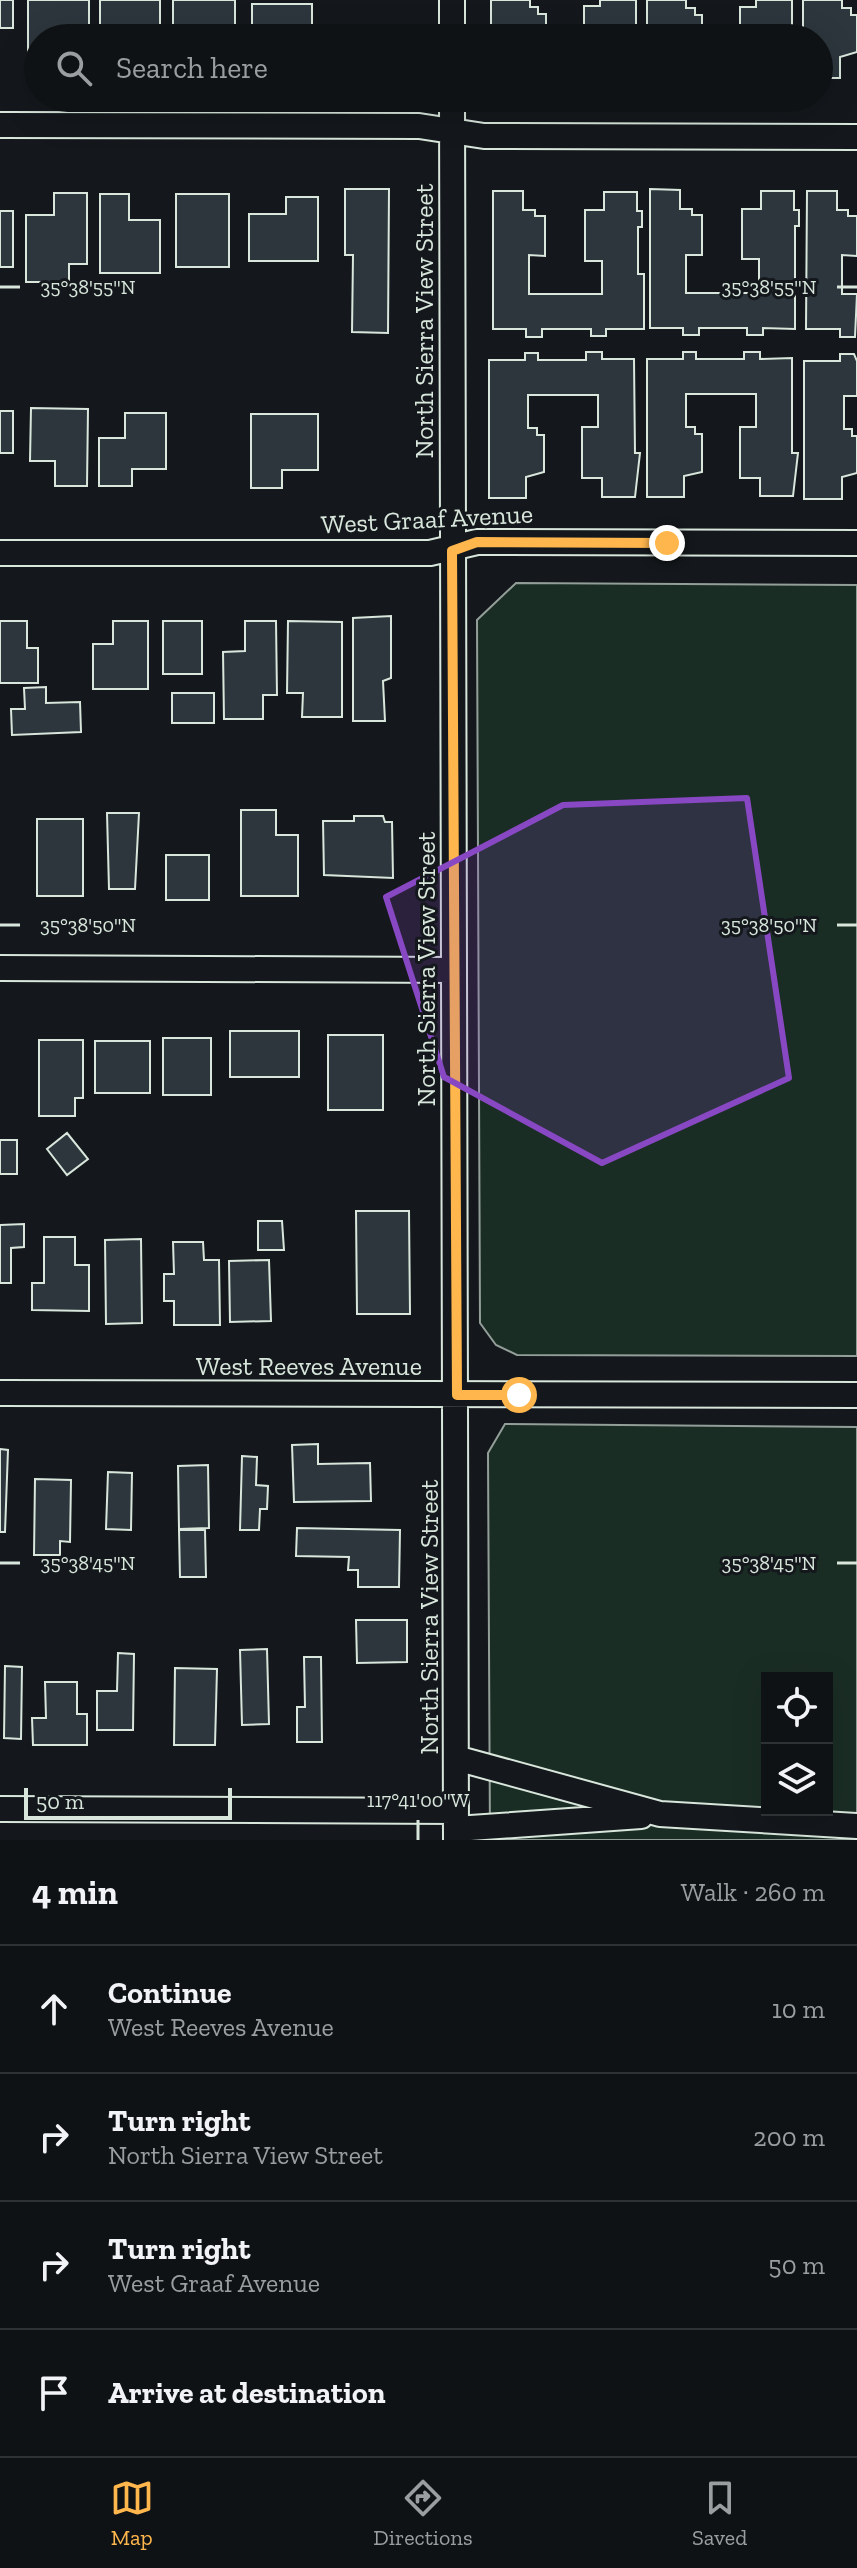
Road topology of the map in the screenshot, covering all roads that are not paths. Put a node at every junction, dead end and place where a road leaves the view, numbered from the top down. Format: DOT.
graph roads {
  1 [pos="452,0"];
  2 [pos="452,24"];
  3 [pos="452,112"];
  4 [pos="0,125"];
  5 [pos="452,132"];
  6 [pos="857,137"];
  7 [pos="857,543"];
  8 [pos="452,551"];
  9 [pos="0,553"];
  10 [pos="0,968"];
  11 [pos="454,970"];
  12 [pos="0,1393"];
  13 [pos="457,1395"];
  14 [pos="857,1395"];
  15 [pos="456,1758"];
  16 [pos="0,1809"];
  17 [pos="660,1814"];
  18 [pos="857,1826"];
  19 [pos="456,1827"];
  1 -- 2 [label="street"];
  3 -- 5 [label="street, North Sierra View Street"];
  4 -- 5 [label="street"];
  5 -- 6 [label="street"];
  5 -- 8 [label="street, North Sierra View Street"];
  7 -- 8 [label="street, West Graaf Avenue"];
  8 -- 9 [label="street, West Graaf Avenue"];
  8 -- 11 [label="street, North Sierra View Street"];
  10 -- 11 [label="street"];
  11 -- 13 [label="street, North Sierra View Street"];
  12 -- 13 [label="street, West Reeves Avenue"];
  13 -- 14 [label="street, West Reeves Avenue"];
  13 -- 15 [label="street, North Sierra View Street"];
  15 -- 17 [label="street"];
  15 -- 19 [label="street, North Sierra View Street"];
  16 -- 19 [label="street"];
  17 -- 18 [label="street"];
  17 -- 19 [label="street"];
}
